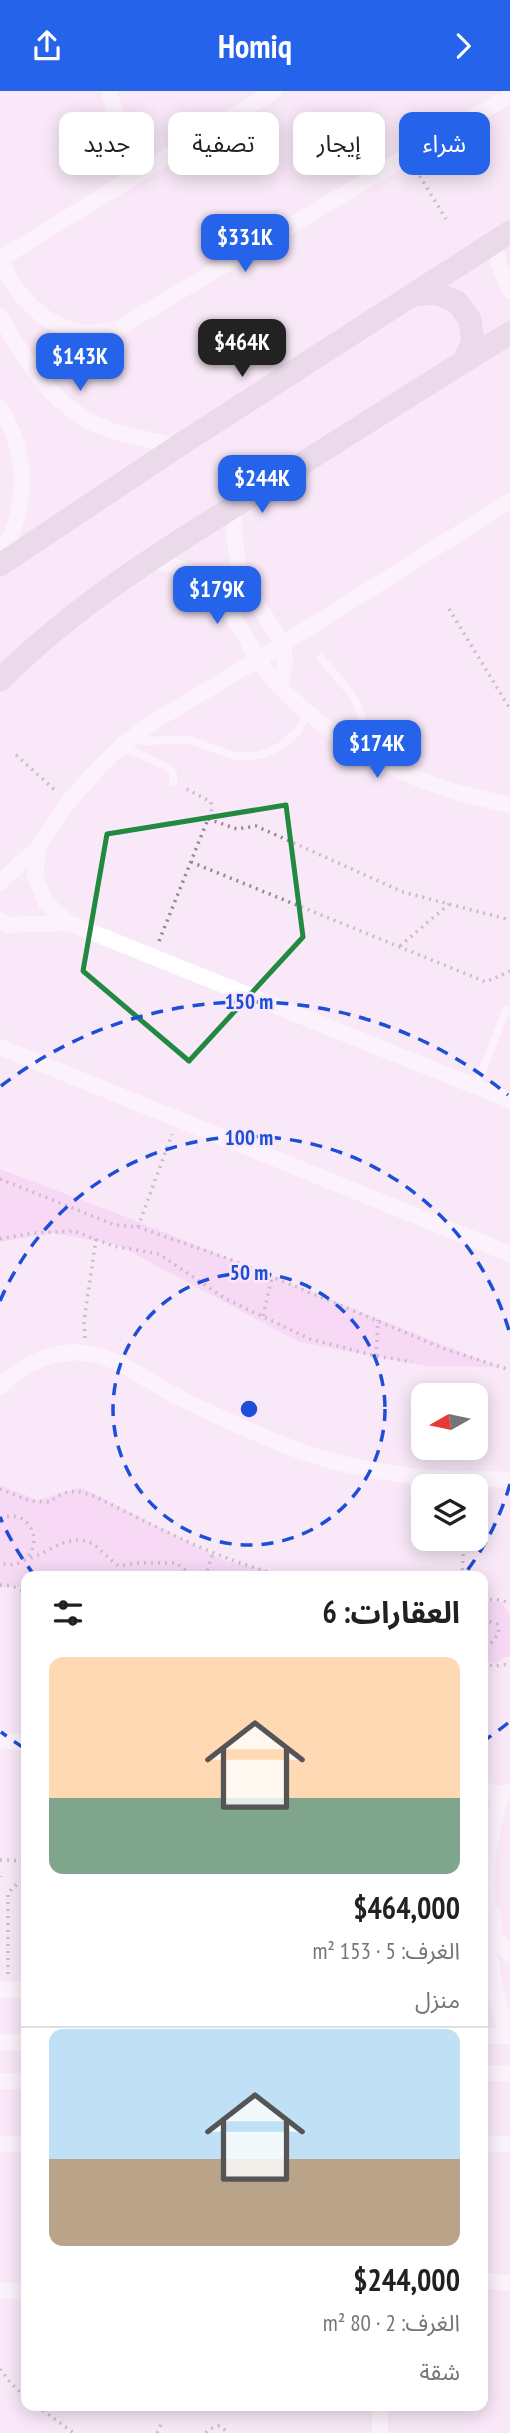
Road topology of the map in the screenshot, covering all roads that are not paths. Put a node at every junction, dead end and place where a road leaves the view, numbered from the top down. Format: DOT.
graph roads {
  1 [pos="109,91"];
  2 [pos="274,91"];
  3 [pos="510,95"];
  4 [pos="134,177"];
  5 [pos="503,237"];
  6 [pos="0,259"];
  7 [pos="510,292"];
  8 [pos="414,295"];
  9 [pos="0,316"];
  10 [pos="510,333"];
  11 [pos="510,355"];
  12 [pos="470,358"];
  13 [pos="0,408"];
  14 [pos="178,446"];
  15 [pos="510,501"];
  16 [pos="235,505"];
  17 [pos="0,555"];
  18 [pos="150,560"];
  19 [pos="0,565"];
  20 [pos="283,644"];
  21 [pos="321,658"];
  22 [pos="259,659"];
  23 [pos="0,680"];
  24 [pos="280,686"];
  25 [pos="308,712"];
  26 [pos="125,744"];
  27 [pos="352,745"];
  28 [pos="173,782"];
  29 [pos="510,805"];
  30 [pos="38,847"];
  31 [pos="0,883"];
  32 [pos="0,920"];
  33 [pos="69,923"];
  34 [pos="506,1010"];
  35 [pos="0,1047"];
  36 [pos="476,1087"];
  37 [pos="510,1100"];
  38 [pos="510,1254"];
  39 [pos="0,1387"];
  40 [pos="510,1480"];
  41 [pos="0,1740"];
  42 [pos="21,1742"];
  43 [pos="488,1791"];
  44 [pos="506,1793"];
  45 [pos="488,1846"];
  46 [pos="488,1910"];
  47 [pos="488,1936"];
  48 [pos="488,1939"];
  49 [pos="488,1944"];
  50 [pos="510,1954"];
  51 [pos="488,2036"];
  52 [pos="509,2036"];
  53 [pos="0,2042"];
  54 [pos="21,2042"];
  55 [pos="510,2073"];
  56 [pos="488,2074"];
  57 [pos="0,2081"];
  58 [pos="21,2081"];
  59 [pos="0,2144"];
  60 [pos="21,2144"];
  61 [pos="488,2144"];
  62 [pos="510,2144"];
  63 [pos="0,2291"];
  64 [pos="21,2291"];
  65 [pos="380,2411"];
  66 [pos="380,2433"];
  1 -- 4 [label="street"];
  2 -- 4 [label="street"];
  3 -- 6 [label="street"];
  4 -- 6 [label="street"];
  5 -- 7 [label="street"];
  5 -- 8 [label="street"];
  8 -- 12 [label="street"];
  8 -- 14 [label="street"];
  9 -- 14 [label="street"];
  10 -- 12 [label="street"];
  11 -- 12 [label="street"];
  12 -- 16 [label="street"];
  13 -- 17 [label="street"];
  14 -- 19 [label="street"];
  15 -- 20 [label="street"];
  16 -- 18 [label="street"];
  16 -- 20 [label="street"];
  18 -- 22 [label="street"];
  18 -- 23 [label="street"];
  20 -- 22 [label="street"];
  20 -- 24 [label="street"];
  21 -- 27 [label="lane"];
  22 -- 24 [label="street"];
  22 -- 26 [label="street"];
  24 -- 25 [label="street"];
  25 -- 26 [label="lane"];
  25 -- 27 [label="street"];
  26 -- 28 [label="lane"];
  26 -- 30 [label="street"];
  27 -- 29 [label="street"];
  30 -- 31 [label="street"];
  30 -- 33 [label="street"];
  32 -- 33 [label="street"];
  33 -- 36 [label="street"];
  34 -- 36 [label="lane"];
  35 -- 38 [label="street"];
  36 -- 37 [label="street"];
  39 -- 40 [label="street"];
  41 -- 42 [label="street"];
  43 -- 44 [label="street"];
  44 -- 45 [label="street"];
  46 -- 47 [label="street"];
  48 -- 50 [label="street"];
  49 -- 52 [label="street"];
  51 -- 52 [label="street"];
  53 -- 54 [label="street"];
  55 -- 56 [label="street"];
  57 -- 58 [label="street"];
  59 -- 60 [label="street"];
  61 -- 62 [label="street"];
  63 -- 64 [label="street"];
  65 -- 66 [label="street"];
}
